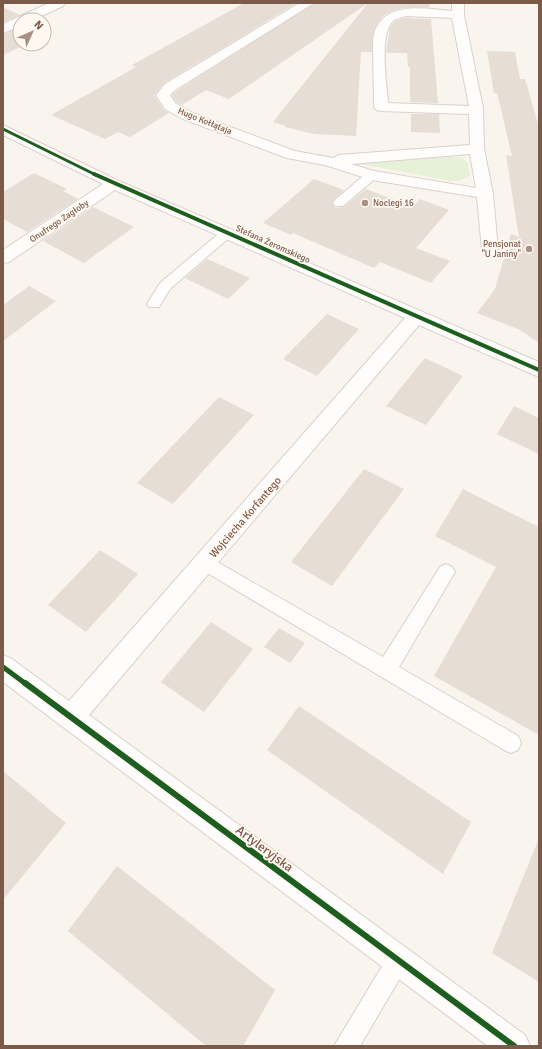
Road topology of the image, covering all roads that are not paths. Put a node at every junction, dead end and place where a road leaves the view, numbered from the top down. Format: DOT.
graph roads {
  1 [pos="59,3"];
  2 [pos="308,3"];
  3 [pos="458,9"];
  4 [pos="40,12"];
  5 [pos="12,25"];
  6 [pos="3,30"];
  7 [pos="476,110"];
  8 [pos="3,129"];
  9 [pos="477,149"];
  10 [pos="327,161"];
  11 [pos="372,174"];
  12 [pos="114,184"];
  13 [pos="485,194"];
  14 [pos="339,203"];
  15 [pos="227,233"];
  16 [pos="490,250"];
  17 [pos="3,258"];
  18 [pos="154,304"];
  19 [pos="417,316"];
  20 [pos="539,370"];
  21 [pos="205,563"];
  22 [pos="446,572"];
  23 [pos="3,667"];
  24 [pos="386,670"];
  25 [pos="72,716"];
  26 [pos="511,743"];
  27 [pos="398,961"];
  28 [pos="346,1046"];
  29 [pos="514,1046"];
  1 -- 4 [label="street"];
  2 -- 10 [label="street, Hugo Kołłątaja"];
  3 -- 7 [label="street"];
  3 -- 7 [label="street"];
  5 -- 6 [label="street"];
  7 -- 9 [label="street"];
  8 -- 12 [label="street, Stefana Żeromskiego"];
  9 -- 10 [label="street, Hugo Kołłątaja"];
  9 -- 13 [label="street"];
  10 -- 11 [label="street, Hugo Kołłątaja"];
  11 -- 13 [label="street, Hugo Kołłątaja"];
  11 -- 14 [label="lane"];
  12 -- 15 [label="street, Stefana Żeromskiego"];
  12 -- 17 [label="street, Onufrego Zagłoby"];
  13 -- 16 [label="street"];
  15 -- 18 [label="lane"];
  15 -- 19 [label="street, Stefana Żeromskiego"];
  19 -- 20 [label="street, Stefana Żeromskiego"];
  19 -- 21 [label="street, Wojciecha Korfantego"];
  21 -- 24 [label="lane"];
  21 -- 25 [label="street, Wojciecha Korfantego"];
  22 -- 24 [label="lane"];
  23 -- 25 [label="street, Artyleryjska"];
  24 -- 26 [label="lane"];
  25 -- 27 [label="street, Artyleryjska"];
  27 -- 28 [label="lane"];
  27 -- 29 [label="street, Artyleryjska"];
}
